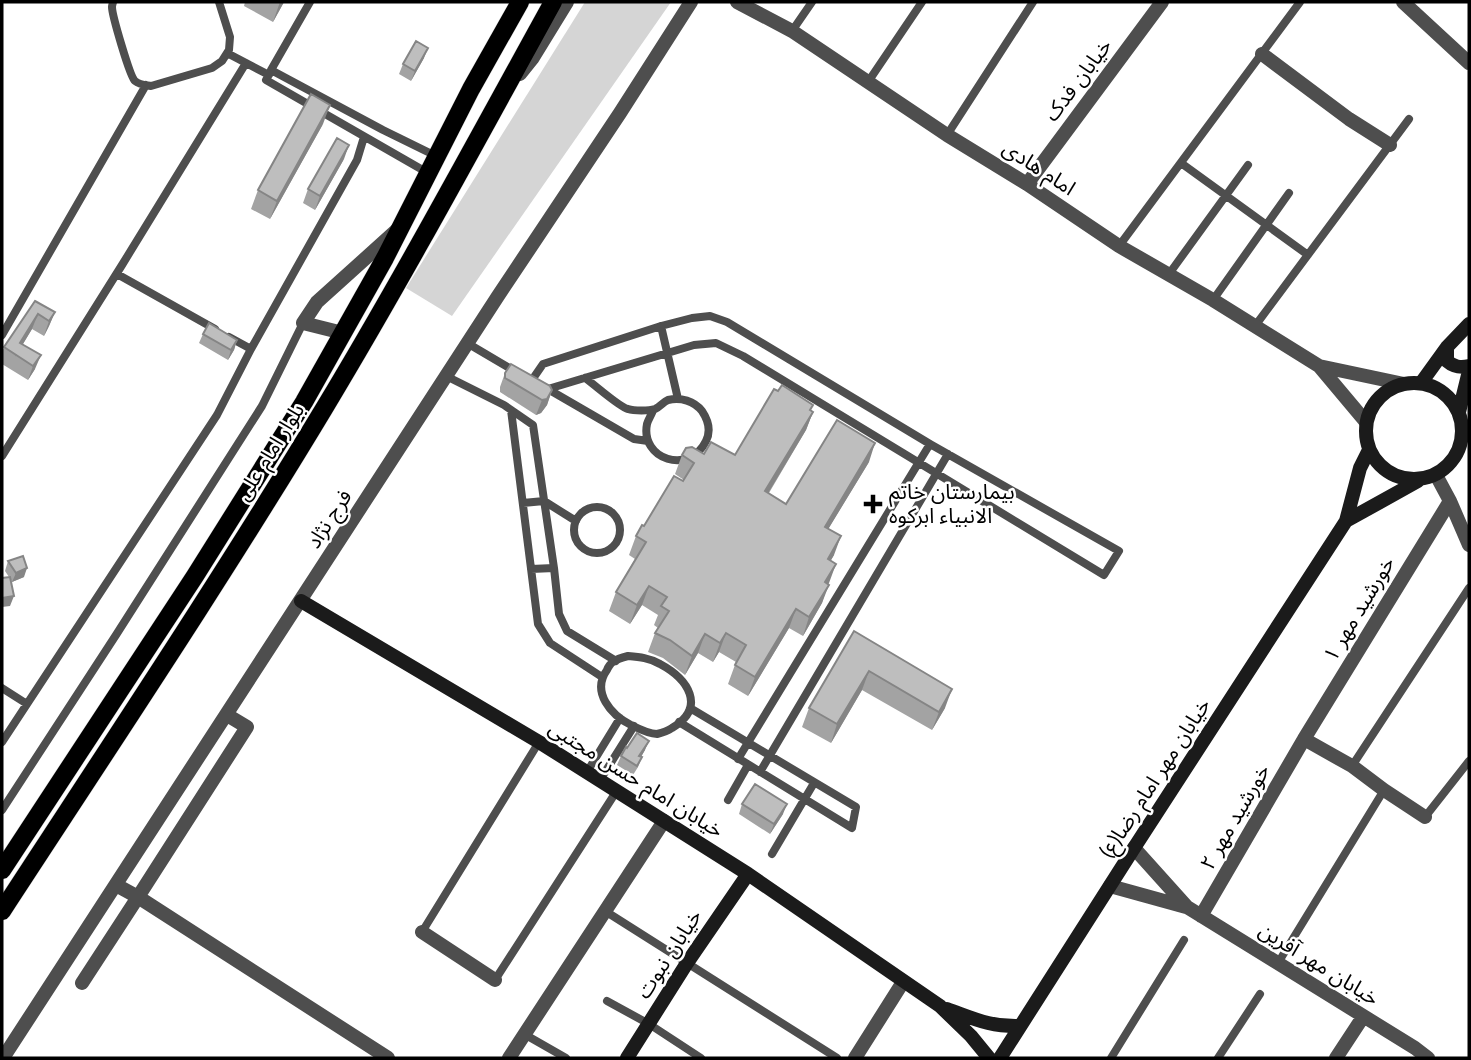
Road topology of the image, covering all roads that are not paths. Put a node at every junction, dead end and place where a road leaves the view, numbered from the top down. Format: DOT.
graph roads {
  1 [pos="113,2"];
  2 [pos="219,2"];
  3 [pos="310,2"];
  4 [pos="520,2"];
  5 [pos="552,2"];
  6 [pos="567,2"];
  7 [pos="691,2"];
  8 [pos="737,2"];
  9 [pos="812,2"];
  10 [pos="922,2"];
  11 [pos="1033,2"];
  12 [pos="1162,2"];
  13 [pos="1300,2"];
  14 [pos="1403,2"];
  15 [pos="792,31"];
  16 [pos="227,53"];
  17 [pos="1262,54"];
  18 [pos="1469,62"];
  19 [pos="246,63"];
  20 [pos="270,72"];
  21 [pos="868,82"];
  22 [pos="146,85"];
  23 [pos="501,97"];
  24 [pos="1409,119"];
  25 [pos="947,135"];
  26 [pos="364,137"];
  27 [pos="1390,145"];
  28 [pos="436,156"];
  29 [pos="1181,163"];
  30 [pos="1248,165"];
  31 [pos="428,173"];
  32 [pos="1027,184"];
  33 [pos="1289,193"];
  34 [pos="1226,195"];
  35 [pos="1266,225"];
  36 [pos="400,227"];
  37 [pos="1119,246"];
  38 [pos="1308,255"];
  39 [pos="117,274"];
  40 [pos="1169,274"];
  41 [pos="369,286"];
  42 [pos="389,296"];
  43 [pos="1213,300"];
  44 [pos="303,323"];
  45 [pos="1469,324"];
  46 [pos="661,326"];
  47 [pos="1255,326"];
  48 [pos="342,333"];
  49 [pos="2,335"];
  50 [pos="467,343"];
  51 [pos="1447,347"];
  52 [pos="250,349"];
  53 [pos="667,353"];
  54 [pos="1320,366"];
  55 [pos="1469,368"];
  56 [pos="446,376"];
  57 [pos="585,377"];
  58 [pos="533,380"];
  59 [pos="1422,383"];
  60 [pos="1404,384"];
  61 [pos="548,389"];
  62 [pos="678,399"];
  63 [pos="511,410"];
  64 [pos="653,410"];
  65 [pos="1459,412"];
  66 [pos="1367,422"];
  67 [pos="648,440"];
  68 [pos="930,444"];
  69 [pos="1369,450"];
  70 [pos="948,454"];
  71 [pos="2,456"];
  72 [pos="918,462"];
  73 [pos="936,473"];
  74 [pos="1436,475"];
  75 [pos="1420,480"];
  76 [pos="544,501"];
  77 [pos="1450,501"];
  78 [pos="523,503"];
  79 [pos="576,520"];
  80 [pos="1346,521"];
  81 [pos="1469,545"];
  82 [pos="554,568"];
  83 [pos="531,569"];
  84 [pos="1469,588"];
  85 [pos="301,601"];
  86 [pos="616,661"];
  87 [pos="602,677"];
  88 [pos="2,688"];
  89 [pos="27,704"];
  90 [pos="690,708"];
  91 [pos="227,715"];
  92 [pos="620,718"];
  93 [pos="679,722"];
  94 [pos="634,726"];
  95 [pos="1304,739"];
  96 [pos="2,742"];
  97 [pos="539,742"];
  98 [pos="748,743"];
  99 [pos="770,756"];
  100 [pos="738,759"];
  101 [pos="1469,761"];
  102 [pos="748,765"];
  103 [pos="1352,766"];
  104 [pos="760,772"];
  105 [pos="594,776"];
  106 [pos="814,783"];
  107 [pos="2,790"];
  108 [pos="1384,790"];
  109 [pos="616,792"];
  110 [pos="11,796"];
  111 [pos="728,800"];
  112 [pos="805,800"];
  113 [pos="169,804"];
  114 [pos="2,810"];
  115 [pos="189,816"];
  116 [pos="1425,817"];
  117 [pos="664,821"];
  118 [pos="1134,848"];
  119 [pos="772,854"];
  120 [pos="2,870"];
  121 [pos="748,874"];
  122 [pos="116,885"];
  123 [pos="1110,886"];
  124 [pos="138,897"];
  125 [pos="1187,907"];
  126 [pos="2,911"];
  127 [pos="605,911"];
  128 [pos="1201,916"];
  129 [pos="422,932"];
  130 [pos="1184,940"];
  131 [pos="687,963"];
  132 [pos="1278,963"];
  133 [pos="495,980"];
  134 [pos="903,982"];
  135 [pos="82,983"];
  136 [pos="1260,994"];
  137 [pos="607,1001"];
  138 [pos="940,1006"];
  139 [pos="1363,1017"];
  140 [pos="649,1024"];
  141 [pos="1020,1026"];
  142 [pos="524,1034"];
  143 [pos="3,1058"];
  144 [pos="388,1058"];
  145 [pos="509,1058"];
  146 [pos="566,1058"];
  147 [pos="627,1058"];
  148 [pos="701,1058"];
  149 [pos="838,1058"];
  150 [pos="855,1058"];
  151 [pos="989,1058"];
  152 [pos="1000,1058"];
  153 [pos="1111,1058"];
  154 [pos="1218,1058"];
  155 [pos="1336,1058"];
  156 [pos="1428,1058"];
  1 -- 22 [label="lane"];
  2 -- 16 [label="lane"];
  3 -- 20 [label="lane"];
  4 -- 28 [label="main road, بلوار امام علی"];
  5 -- 23 [label="main road, بلوار امام علی"];
  6 -- 23 [label="street"];
  7 -- 50 [label="street, فرج نژاد"];
  8 -- 15 [label="street, امام هادی"];
  9 -- 15 [label="lane"];
  10 -- 21 [label="lane"];
  11 -- 25 [label="lane"];
  12 -- 32 [label="street, خیابان فدک"];
  13 -- 17 [label="lane"];
  14 -- 18 [label="street"];
  15 -- 21 [label="street, امام هادی"];
  16 -- 19 [label="lane"];
  16 -- 22 [label="lane"];
  17 -- 27 [label="street"];
  17 -- 29 [label="lane"];
  19 -- 20 [label="lane"];
  19 -- 39 [label="lane"];
  20 -- 26 [label="lane"];
  20 -- 28 [label="lane"];
  21 -- 25 [label="street, امام هادی"];
  22 -- 49 [label="lane"];
  23 -- 42 [label="main road, بلوار امام علی"];
  24 -- 27 [label="lane"];
  25 -- 32 [label="street, امام هادی"];
  26 -- 31 [label="lane"];
  26 -- 52 [label="lane"];
  27 -- 38 [label="lane"];
  28 -- 31 [label="main road, بلوار امام علی"];
  29 -- 34 [label="lane"];
  29 -- 37 [label="lane"];
  30 -- 34 [label="lane"];
  31 -- 36 [label="main road, بلوار امام علی"];
  32 -- 37 [label="street, امام هادی"];
  33 -- 35 [label="lane"];
  34 -- 35 [label="lane"];
  34 -- 40 [label="lane"];
  35 -- 38 [label="lane"];
  35 -- 43 [label="lane"];
  36 -- 41 [label="main road, بلوار امام علی"];
  36 -- 44 [label="street"];
  37 -- 40 [label="street, امام هادی"];
  38 -- 47 [label="lane"];
  39 -- 52 [label="lane"];
  39 -- 71 [label="lane"];
  40 -- 43 [label="street, امام هادی"];
  41 -- 42 [label="main road"];
  41 -- 48 [label="main road, بلوار امام علی"];
  42 -- 126 [label="main road, بلوار امام علی"];
  43 -- 47 [label="street, امام هادی"];
  44 -- 48 [label="street"];
  44 -- 110 [label="lane"];
  45 -- 51 [label="street"];
  46 -- 53 [label="lane"];
  46 -- 58 [label="lane"];
  46 -- 68 [label="lane"];
  47 -- 54 [label="street, امام هادی"];
  48 -- 120 [label="main road, بلوار امام علی"];
  50 -- 56 [label="street, فرج نژاد"];
  50 -- 58 [label="lane"];
  51 -- 55 [label="street"];
  51 -- 59 [label="street"];
  52 -- 89 [label="lane"];
  53 -- 57 [label="lane"];
  53 -- 62 [label="lane"];
  53 -- 72 [label="lane"];
  54 -- 60 [label="street"];
  54 -- 66 [label="street"];
  55 -- 65 [label="street"];
  56 -- 63 [label="lane"];
  56 -- 85 [label="street, فرج نژاد"];
  57 -- 61 [label="lane"];
  57 -- 64 [label="lane"];
  58 -- 61 [label="lane"];
  59 -- 60 [label="street"];
  59 -- 65 [label="street"];
  60 -- 66 [label="street"];
  61 -- 67 [label="lane"];
  62 -- 64 [label="lane"];
  62 -- 67 [label="lane"];
  63 -- 76 [label="lane"];
  63 -- 78 [label="lane"];
  64 -- 67 [label="lane"];
  65 -- 74 [label="street"];
  66 -- 69 [label="street"];
  68 -- 70 [label="lane"];
  68 -- 72 [label="lane"];
  69 -- 75 [label="street"];
  69 -- 80 [label="street"];
  70 -- 73 [label="lane"];
  70 -- 73 [label="lane"];
  72 -- 73 [label="lane"];
  72 -- 98 [label="lane"];
  73 -- 99 [label="lane"];
  74 -- 75 [label="street"];
  74 -- 77 [label="street"];
  75 -- 80 [label="street"];
  76 -- 78 [label="lane"];
  76 -- 79 [label="lane"];
  76 -- 82 [label="lane"];
  77 -- 81 [label="street"];
  77 -- 95 [label="street, خورشید مهر ۱"];
  78 -- 83 [label="lane"];
  79 -- 79 [label="lane"];
  80 -- 118 [label="street, خیابان مهر امام رضا(ع)"];
  82 -- 83 [label="lane"];
  82 -- 86 [label="lane"];
  83 -- 87 [label="lane"];
  84 -- 103 [label="lane"];
  85 -- 91 [label="street, فرج نژاد"];
  85 -- 97 [label="street, خیابان امام حسن مجتبی"];
  86 -- 87 [label="lane"];
  86 -- 90 [label="lane"];
  87 -- 92 [label="lane"];
  88 -- 89 [label="lane"];
  89 -- 96 [label="lane"];
  90 -- 93 [label="lane"];
  90 -- 98 [label="lane"];
  91 -- 113 [label="street, فرج نژاد"];
  91 -- 115 [label="street"];
  92 -- 94 [label="lane"];
  92 -- 105 [label="lane"];
  93 -- 94 [label="lane"];
  93 -- 100 [label="lane"];
  94 -- 105 [label="lane"];
  95 -- 103 [label="street"];
  95 -- 128 [label="street, خورشید مهر ۲"];
  97 -- 105 [label="street, خیابان امام حسن مجتبی"];
  97 -- 129 [label="lane"];
  98 -- 99 [label="lane"];
  98 -- 100 [label="lane"];
  99 -- 104 [label="lane"];
  99 -- 106 [label="lane"];
  100 -- 102 [label="lane"];
  101 -- 116 [label="lane"];
  102 -- 104 [label="lane"];
  102 -- 111 [label="lane"];
  103 -- 108 [label="street"];
  104 -- 112 [label="lane"];
  105 -- 109 [label="street, خیابان امام حسن مجتبی"];
  106 -- 112 [label="lane"];
  106 -- 112 [label="lane"];
  107 -- 110 [label="lane"];
  108 -- 116 [label="street"];
  108 -- 132 [label="lane"];
  109 -- 117 [label="street, خیابان امام حسن مجتبی"];
  109 -- 133 [label="lane"];
  110 -- 114 [label="lane"];
  112 -- 119 [label="lane"];
  113 -- 115 [label="street"];
  113 -- 122 [label="street, فرج نژاد"];
  115 -- 124 [label="street"];
  117 -- 121 [label="street, خیابان امام حسن مجتبی"];
  117 -- 127 [label="street"];
  118 -- 123 [label="street, خیابان مهر امام رضا(ع)"];
  118 -- 125 [label="street, خیابان مهر آفرین"];
  121 -- 131 [label="street, خیابان نبوت"];
  121 -- 134 [label="street, خیابان امام حسن مجتبی"];
  122 -- 124 [label="street"];
  122 -- 143 [label="street, فرج نژاد"];
  123 -- 125 [label="street, خیابان مهر آفرین"];
  123 -- 141 [label="street, خیابان مهر امام رضا(ع)"];
  124 -- 135 [label="street"];
  124 -- 144 [label="street"];
  125 -- 128 [label="street, خیابان مهر آفرین"];
  127 -- 131 [label="lane"];
  127 -- 142 [label="street"];
  128 -- 132 [label="street, خیابان مهر آفرین"];
  129 -- 133 [label="street"];
  130 -- 153 [label="lane"];
  131 -- 140 [label="street, خیابان نبوت"];
  131 -- 149 [label="lane"];
  132 -- 139 [label="street, خیابان مهر آفرین"];
  134 -- 138 [label="street, خیابان امام حسن مجتبی"];
  134 -- 150 [label="street"];
  136 -- 154 [label="lane"];
  137 -- 140 [label="lane"];
  138 -- 141 [label="street, خیابان امام حسن مجتبی"];
  138 -- 151 [label="street, خیابان امام حسن مجتبی"];
  139 -- 155 [label="street"];
  139 -- 156 [label="street, خیابان مهر آفرین"];
  140 -- 147 [label="street, خیابان نبوت"];
  140 -- 148 [label="lane"];
  141 -- 152 [label="street, خیابان مهر امام رضا(ع)"];
  142 -- 145 [label="street"];
  142 -- 146 [label="lane"];
}
